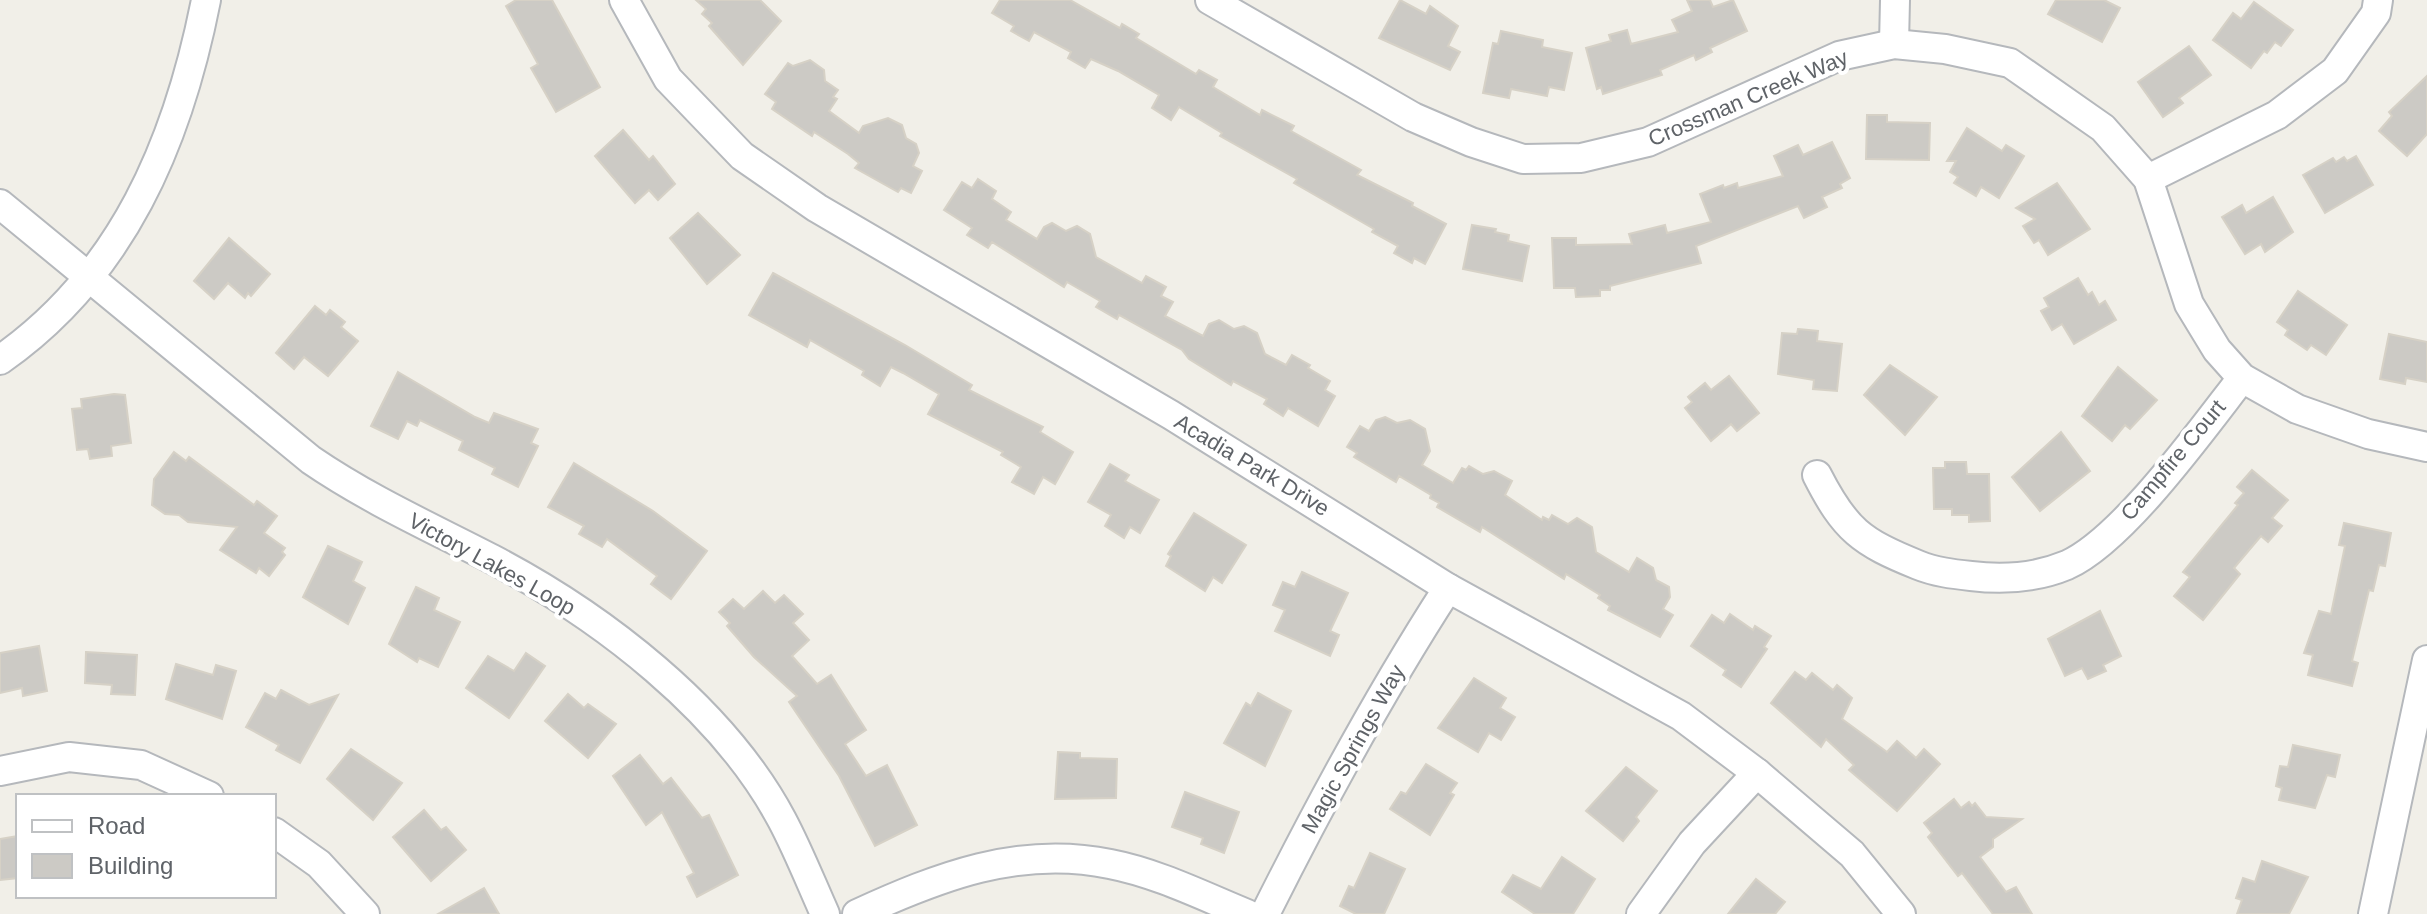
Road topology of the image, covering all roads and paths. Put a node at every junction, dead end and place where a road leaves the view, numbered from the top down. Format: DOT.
graph roads {
  1 [pos="206,0"];
  2 [pos="624,0"];
  3 [pos="1210,0"];
  4 [pos="1895,0"];
  5 [pos="2378,0"];
  6 [pos="1894,44"];
  7 [pos="2148,179"];
  8 [pos="0,204"];
  9 [pos="91,277"];
  10 [pos="0,360"];
  11 [pos="2242,378"];
  12 [pos="2427,447"];
  13 [pos="1817,475"];
  14 [pos="1448,588"];
  15 [pos="2427,660"];
  16 [pos="0,771"];
  17 [pos="1757,773"];
  18 [pos="205,794"];
  19 [pos="276,833"];
  20 [pos="365,914"];
  21 [pos="825,914"];
  22 [pos="857,914"];
  23 [pos="1247,914"];
  24 [pos="1265,914"];
  25 [pos="1641,914"];
  26 [pos="1901,914"];
  27 [pos="2373,914"];
  1 -- 9 [label="street"];
  2 -- 14 [label="street, Acadia Park Drive"];
  3 -- 6 [label="street, Crossman Creek Way"];
  4 -- 6 [label="street"];
  5 -- 7 [label="street"];
  6 -- 7 [label="street, Crossman Creek Way"];
  7 -- 11 [label="street, Crossman Creek Way"];
  8 -- 9 [label="street, Victory Lakes Loop"];
  9 -- 10 [label="street"];
  9 -- 21 [label="street, Victory Lakes Loop"];
  11 -- 12 [label="street, Crossman Creek Way"];
  11 -- 13 [label="street, Campfire Court"];
  14 -- 17 [label="street, Acadia Park Drive"];
  14 -- 24 [label="street, Magic Springs Way"];
  15 -- 27 [label="street"];
  16 -- 18 [label="street"];
  17 -- 25 [label="street"];
  17 -- 26 [label="street, Acadia Park Drive"];
  19 -- 20 [label="street"];
  22 -- 23 [label="street"];
}
